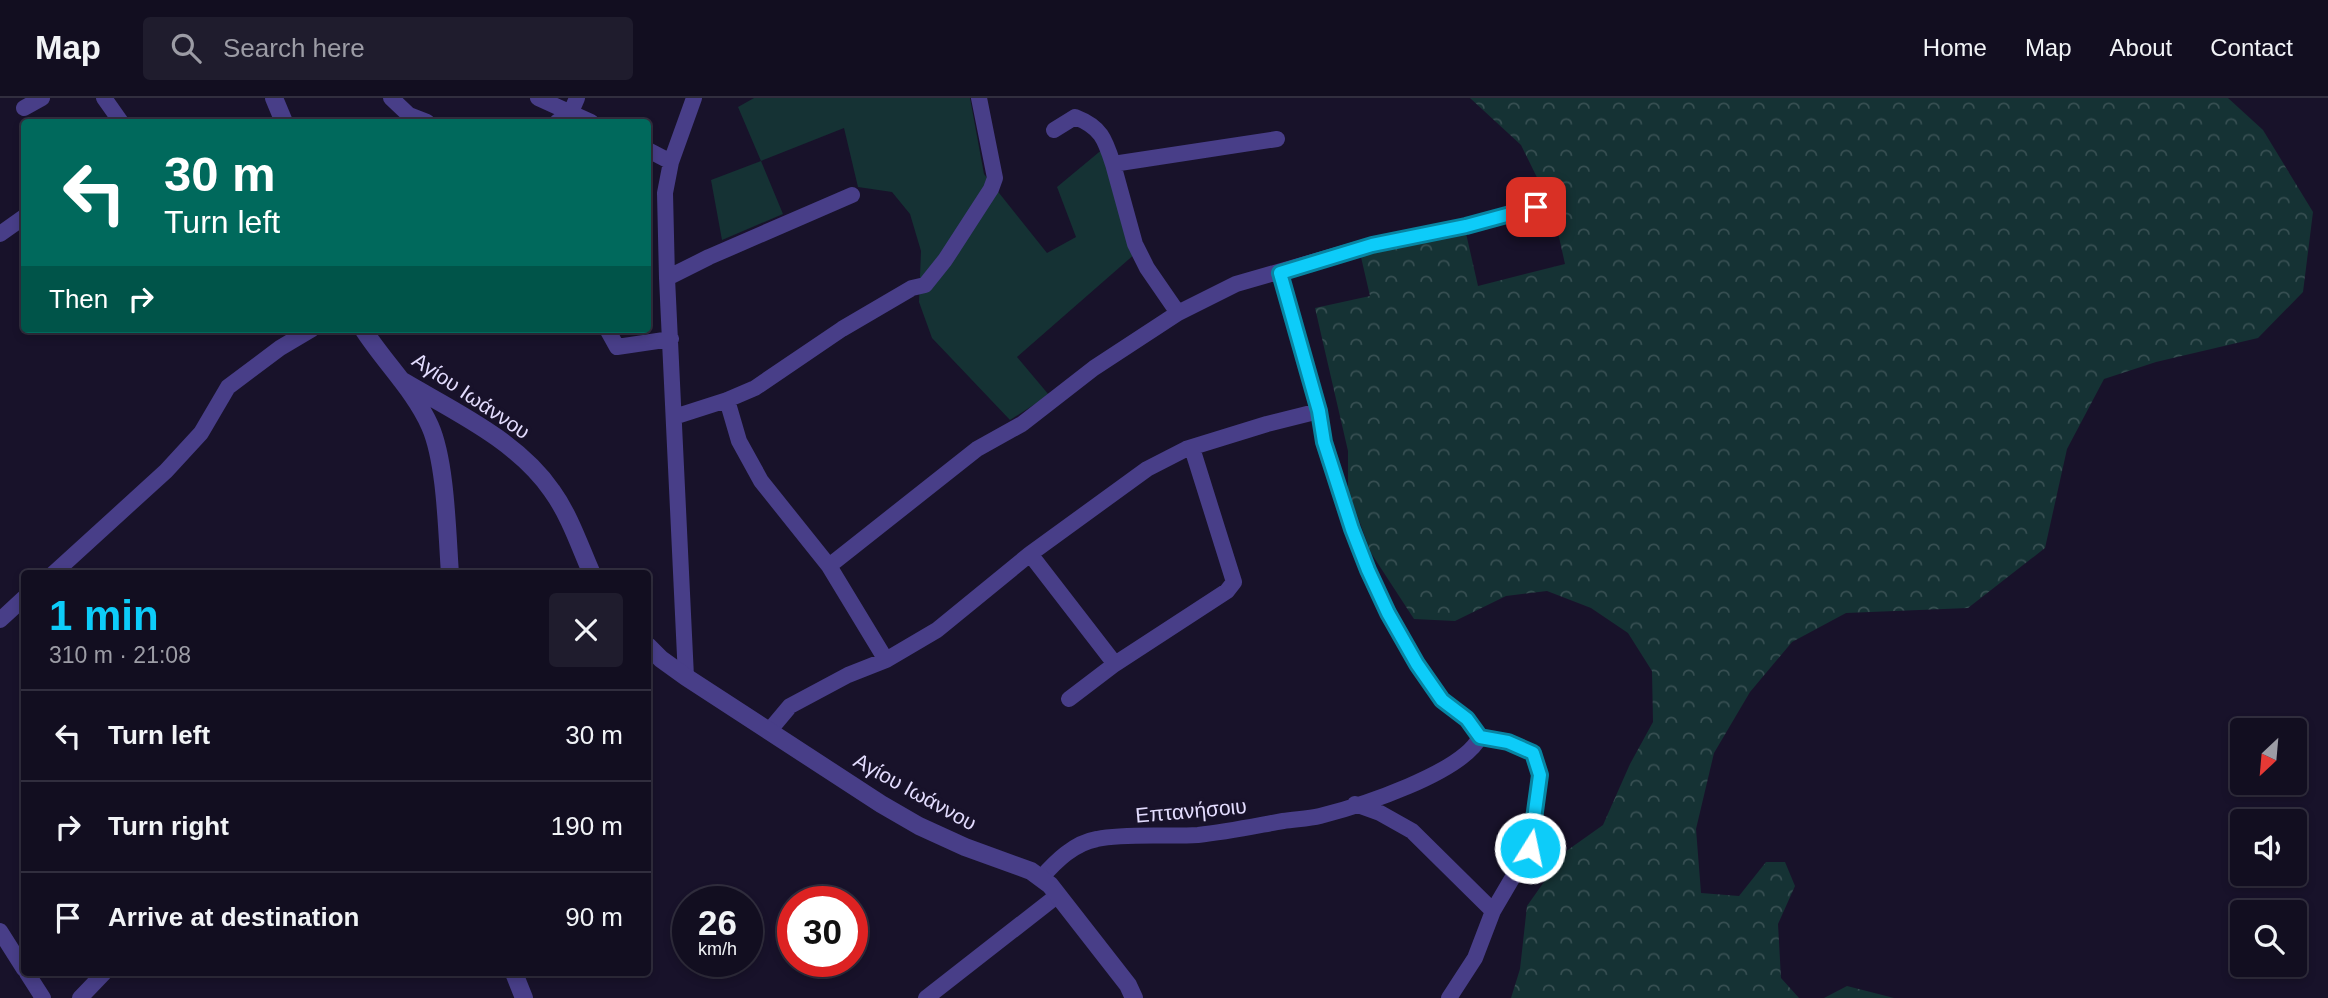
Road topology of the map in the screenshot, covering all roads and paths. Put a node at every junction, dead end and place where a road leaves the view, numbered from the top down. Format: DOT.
graph roads {
  1 [pos="42,98"];
  2 [pos="104,98"];
  3 [pos="274,98"];
  4 [pos="391,98"];
  5 [pos="537,98"];
  6 [pos="694,98"];
  7 [pos="979,98"];
  8 [pos="574,105"];
  9 [pos="24,108"];
  10 [pos="119,119"];
  11 [pos="283,119"];
  12 [pos="420,119"];
  13 [pos="560,119"];
  14 [pos="588,119"];
  15 [pos="1055,130"];
  16 [pos="1277,139"];
  17 [pos="651,152"];
  18 [pos="671,162"];
  19 [pos="1113,164"];
  20 [pos="852,195"];
  21 [pos="1536,207"];
  22 [pos="21,219"];
  23 [pos="0,234"];
  24 [pos="1280,273"];
  25 [pos="667,278"];
  26 [pos="1178,313"];
  27 [pos="305,333"];
  28 [pos="366,333"];
  29 [pos="609,333"];
  30 [pos="671,339"];
  31 [pos="401,380"];
  32 [pos="727,400"];
  33 [pos="1319,411"];
  34 [pos="674,417"];
  35 [pos="1192,447"];
  36 [pos="1030,554"];
  37 [pos="829,566"];
  38 [pos="57,570"];
  39 [pos="450,570"];
  40 [pos="590,570"];
  41 [pos="21,601"];
  42 [pos="0,620"];
  43 [pos="651,649"];
  44 [pos="886,660"];
  45 [pos="1115,664"];
  46 [pos="686,677"];
  47 [pos="1069,699"];
  48 [pos="769,731"];
  49 [pos="1480,737"];
  50 [pos="1355,804"];
  51 [pos="1041,878"];
  52 [pos="1058,895"];
  53 [pos="1493,911"];
  54 [pos="0,931"];
  55 [pos="21,963"];
  56 [pos="29,976"];
  57 [pos="101,976"];
  58 [pos="515,976"];
  59 [pos="1129,996"];
  60 [pos="43,998"];
  61 [pos="80,998"];
  62 [pos="524,998"];
  63 [pos="926,998"];
  64 [pos="1449,998"];
  1 -- 9 [label="street"];
  2 -- 10 [label="street"];
  3 -- 11 [label="street"];
  4 -- 12 [label="street"];
  5 -- 8 [label="street"];
  6 -- 18 [label="street"];
  7 -- 32 [label="street"];
  8 -- 13 [label="street"];
  8 -- 14 [label="street"];
  15 -- 19 [label="street"];
  16 -- 19 [label="street"];
  17 -- 18 [label="street"];
  18 -- 25 [label="street"];
  19 -- 26 [label="street"];
  20 -- 25 [label="street"];
  21 -- 24 [label="street"];
  22 -- 23 [label="street"];
  24 -- 26 [label="street"];
  24 -- 33 [label="street"];
  25 -- 30 [label="street"];
  26 -- 37 [label="street"];
  27 -- 38 [label="street"];
  28 -- 31 [label="street, Αγίου Ιωάννου"];
  29 -- 30 [label="street"];
  30 -- 34 [label="street"];
  31 -- 39 [label="street"];
  31 -- 40 [label="street, Αγίου Ιωάννου"];
  32 -- 34 [label="street"];
  32 -- 37 [label="street"];
  33 -- 35 [label="street"];
  33 -- 49 [label="street"];
  34 -- 46 [label="street"];
  35 -- 36 [label="street"];
  35 -- 45 [label="street"];
  36 -- 44 [label="street"];
  36 -- 45 [label="street"];
  37 -- 44 [label="street"];
  41 -- 42 [label="street"];
  43 -- 46 [label="street, Αγίου Ιωάννου"];
  44 -- 48 [label="street"];
  45 -- 47 [label="street"];
  46 -- 48 [label="street, Αγίου Ιωάννου"];
  48 -- 51 [label="street, Αγίου Ιωάννου"];
  49 -- 50 [label="street, Επτανήσοιυ"];
  49 -- 53 [label="street"];
  50 -- 51 [label="street, Επτανήσοιυ"];
  50 -- 53 [label="street"];
  51 -- 52 [label="street, Αγίου Ιωάννου"];
  52 -- 59 [label="street, Αγίου Ιωάννου"];
  52 -- 63 [label="street"];
  53 -- 64 [label="street"];
  54 -- 55 [label="street"];
  56 -- 60 [label="street"];
  57 -- 61 [label="street"];
  58 -- 62 [label="street"];
}
